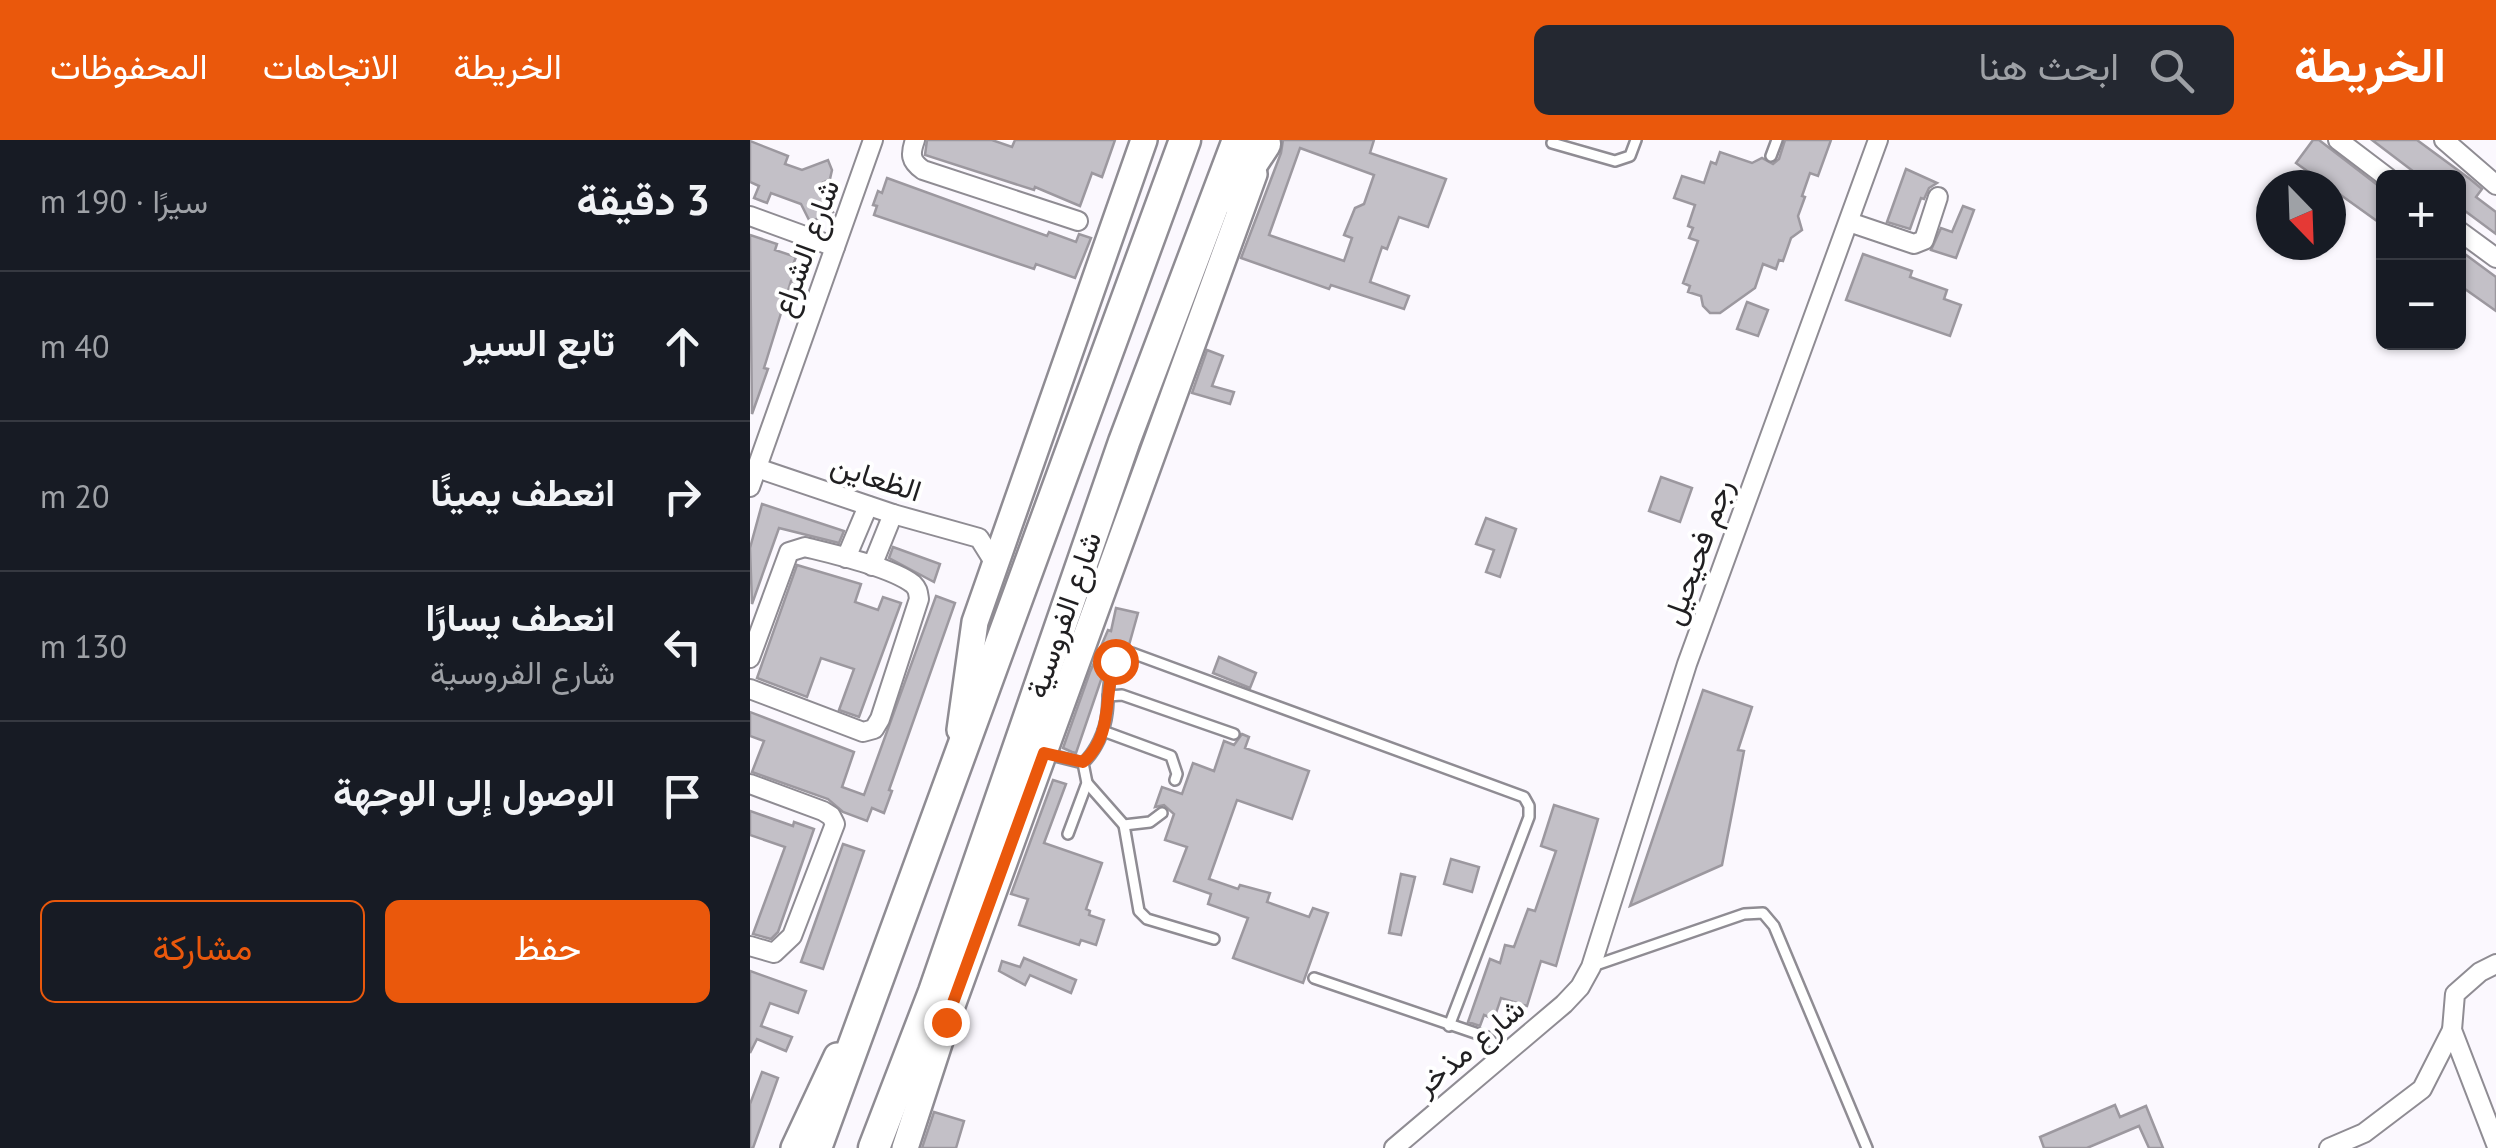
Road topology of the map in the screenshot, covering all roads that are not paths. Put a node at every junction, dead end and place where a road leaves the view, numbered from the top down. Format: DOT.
graph roads {
  1 [pos="873,140"];
  2 [pos="915,140"];
  3 [pos="1144,140"];
  4 [pos="1184,140"];
  5 [pos="1636,140"];
  6 [pos="1777,140"];
  7 [pos="1878,140"];
  8 [pos="2338,140"];
  9 [pos="2444,140"];
  10 [pos="1256,141"];
  11 [pos="1552,141"];
  12 [pos="1771,156"];
  13 [pos="2377,170"];
  14 [pos="2496,185"];
  15 [pos="1938,196"];
  16 [pos="750,216"];
  17 [pos="1078,221"];
  18 [pos="1848,222"];
  19 [pos="2466,236"];
  20 [pos="835,247"];
  21 [pos="2496,258"];
  22 [pos="757,468"];
  23 [pos="750,487"];
  24 [pos="868,506"];
  25 [pos="893,514"];
  26 [pos="1010,521"];
  27 [pos="979,538"];
  28 [pos="846,558"];
  29 [pos="994,562"];
  30 [pos="872,566"];
  31 [pos="750,658"];
  32 [pos="750,690"];
  33 [pos="1108,696"];
  34 [pos="1103,731"];
  35 [pos="1234,734"];
  36 [pos="1044,753"];
  37 [pos="1083,762"];
  38 [pos="954,775"];
  39 [pos="1175,780"];
  40 [pos="1086,783"];
  41 [pos="750,784"];
  42 [pos="1162,813"];
  43 [pos="1124,825"];
  44 [pos="1068,834"];
  45 [pos="1214,940"];
  46 [pos="750,946"];
  47 [pos="2496,964"];
  48 [pos="1591,967"];
  49 [pos="1314,978"];
  50 [pos="1580,986"];
  51 [pos="872,990"];
  52 [pos="1450,1026"];
  53 [pos="2452,1030"];
  54 [pos="1506,1054"];
  55 [pos="894,1098"];
  56 [pos="2496,1144"];
  57 [pos="794,1148"];
  58 [pos="816,1148"];
  59 [pos="874,1148"];
  60 [pos="883,1148"];
  61 [pos="905,1148"];
  62 [pos="1394,1148"];
  63 [pos="1867,1148"];
  64 [pos="2329,1148"];
  1 -- 20 [label="street, شارع الشراع"];
  2 -- 17 [label="street"];
  3 -- 26 [label="main road, شارع الفروسية"];
  4 -- 38 [label="highway, شارع الفروسية"];
  5 -- 11 [label="lane"];
  6 -- 12 [label="lane"];
  7 -- 18 [label="street, رجم فحيحيل"];
  8 -- 13 [label="street"];
  9 -- 14 [label="street"];
  10 -- 36 [label="main road, شارع الفروسية"];
  10 -- 55 [label="highway, شارع الفروسية"];
  15 -- 18 [label="street"];
  16 -- 20 [label="street"];
  18 -- 48 [label="street, رجم فحيحيل"];
  19 -- 21 [label="street"];
  20 -- 22 [label="street, شارع الشراع"];
  22 -- 23 [label="street, شارع الشراع"];
  22 -- 24 [label="street, الظعاين"];
  24 -- 25 [label="street, الظعاين"];
  24 -- 28 [label="street"];
  25 -- 27 [label="street, الظعاين"];
  25 -- 30 [label="street"];
  26 -- 27 [label="street"];
  26 -- 29 [label="main road, شارع الفروسية"];
  27 -- 29 [label="street"];
  28 -- 30 [label="street"];
  28 -- 31 [label="street"];
  29 -- 38 [label="main road, شارع الفروسية"];
  30 -- 32 [label="street"];
  33 -- 34 [label="lane"];
  33 -- 35 [label="lane"];
  33 -- 52 [label="lane"];
  34 -- 37 [label="lane"];
  34 -- 39 [label="lane"];
  36 -- 37 [label="lane"];
  36 -- 61 [label="main road, شارع الفروسية"];
  37 -- 40 [label="lane"];
  38 -- 51 [label="highway, شارع الفروسية"];
  40 -- 43 [label="lane"];
  40 -- 44 [label="lane"];
  41 -- 46 [label="street"];
  42 -- 43 [label="lane"];
  43 -- 45 [label="lane"];
  47 -- 53 [label="street"];
  48 -- 50 [label="street, رجم فحيحيل"];
  48 -- 63 [label="lane"];
  49 -- 52 [label="lane"];
  50 -- 54 [label="street, شارع مذخر"];
  51 -- 57 [label="main road, شارع الفروسية"];
  51 -- 58 [label="highway, شارع الفروسية"];
  52 -- 54 [label="lane"];
  53 -- 56 [label="street"];
  53 -- 64 [label="street"];
  54 -- 62 [label="street, شارع مذخر"];
  55 -- 59 [label="highway, شارع الفروسية"];
  55 -- 60 [label="highway"];
}
